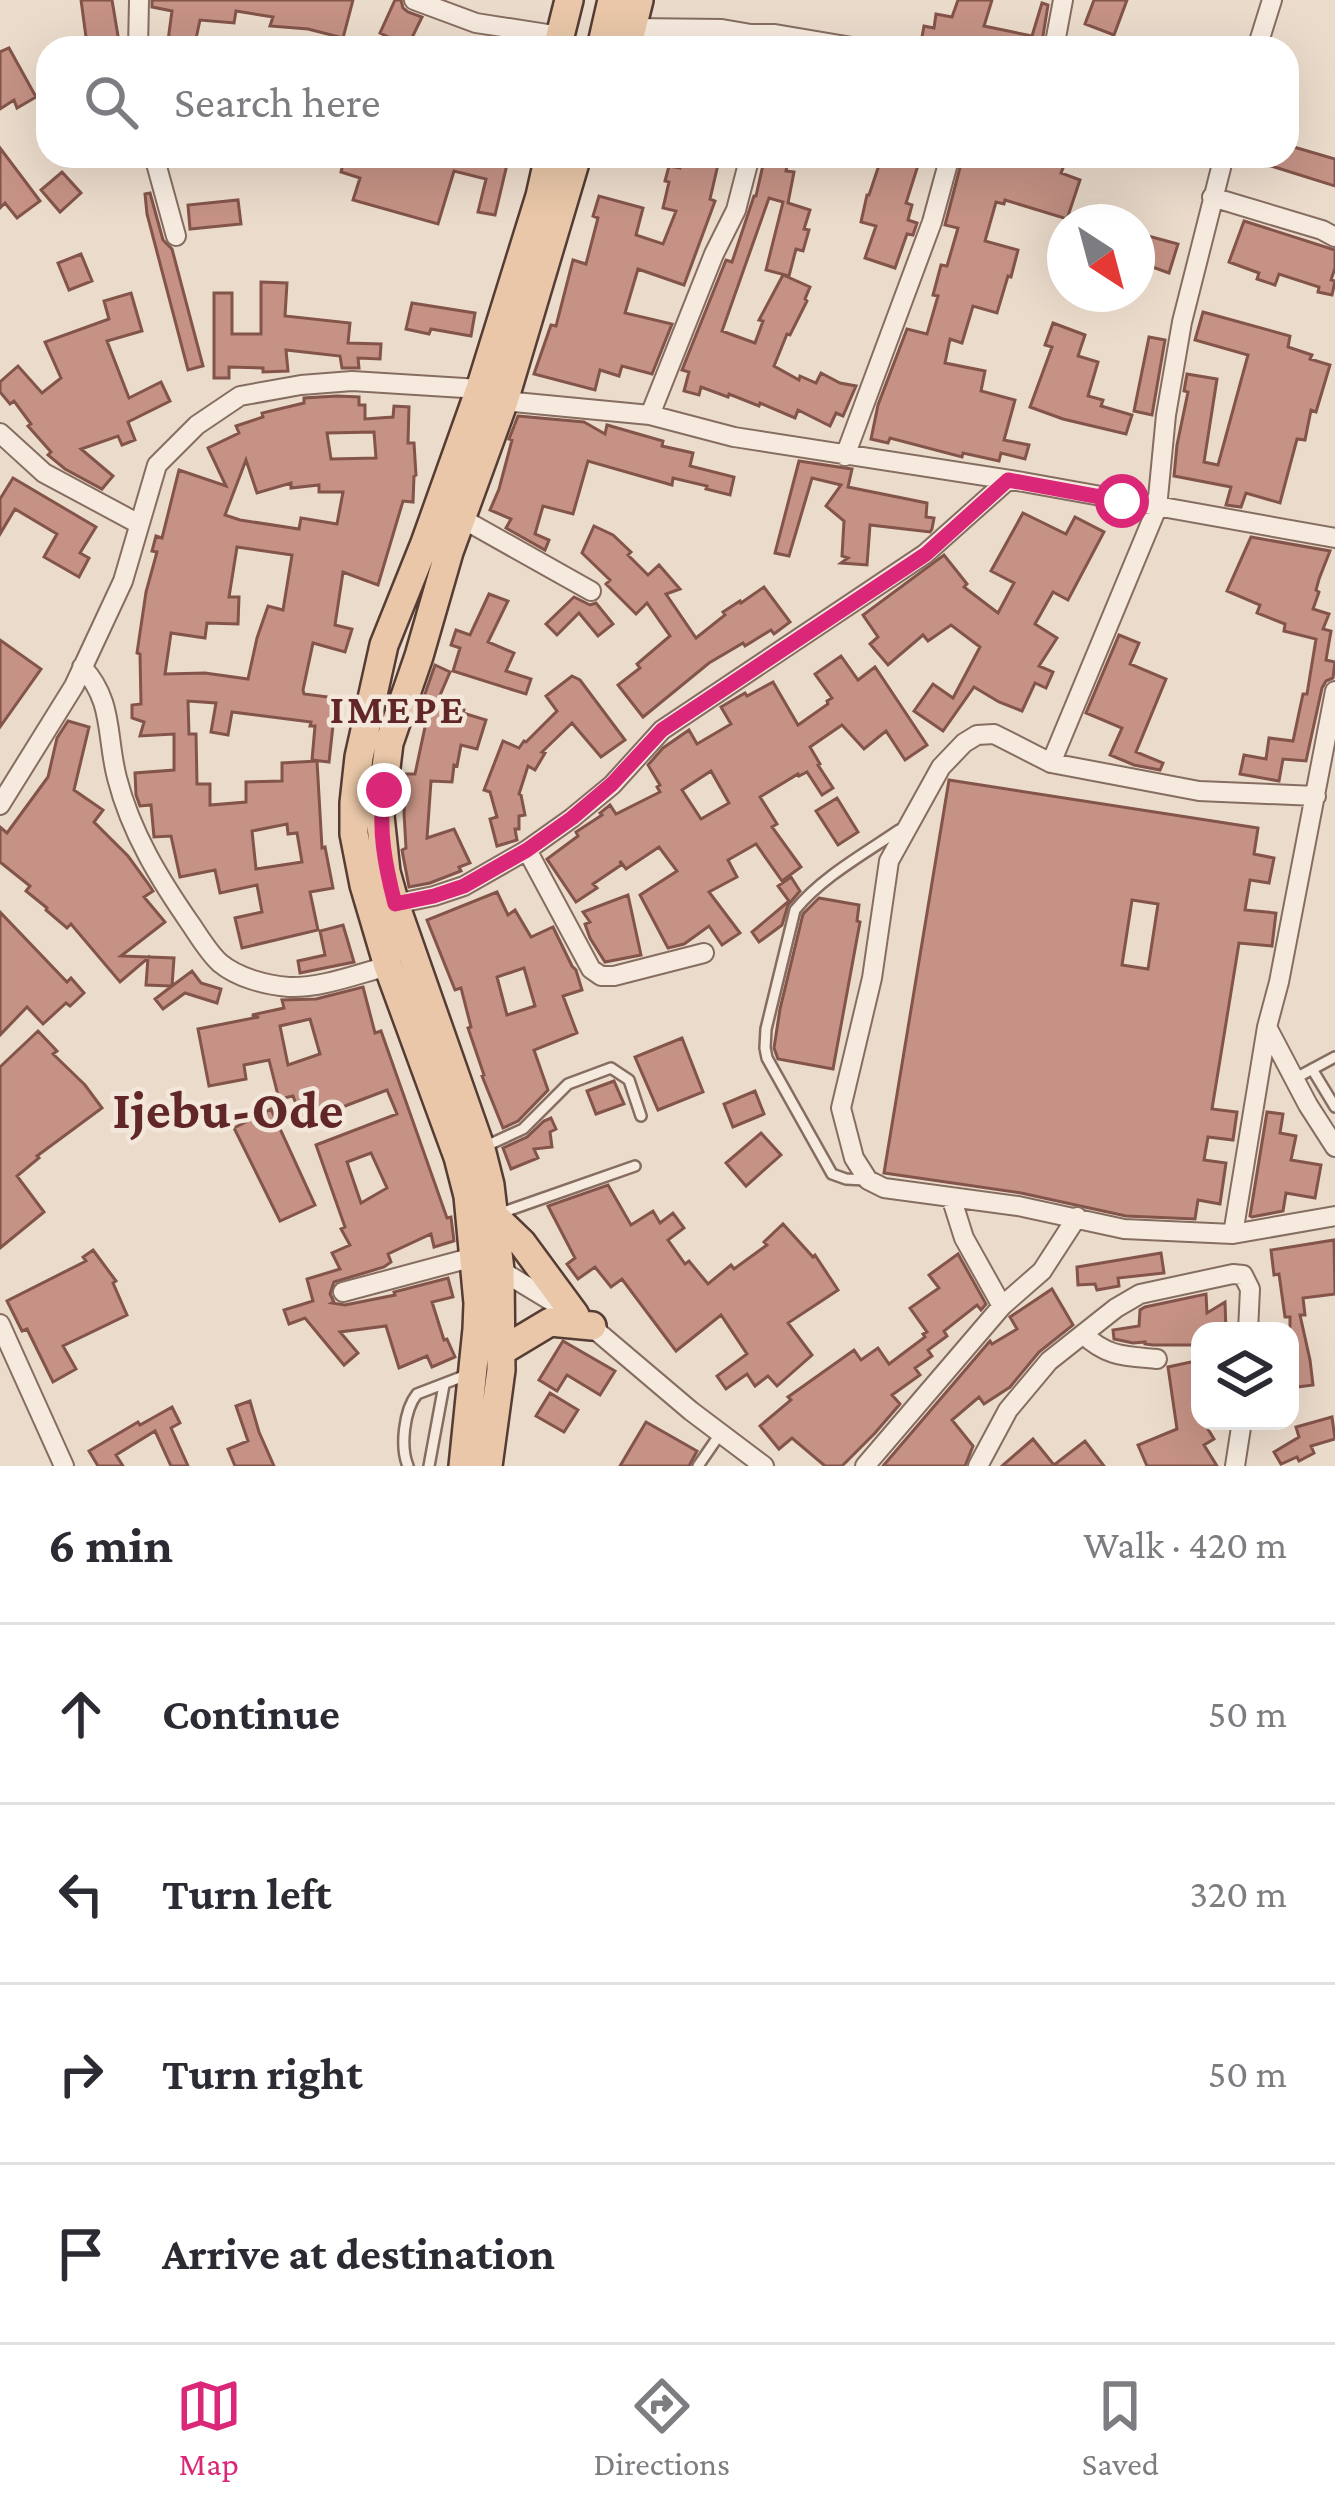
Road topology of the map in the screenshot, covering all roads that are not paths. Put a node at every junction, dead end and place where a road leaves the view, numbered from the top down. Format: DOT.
graph roads {
  1 [pos="139,0"];
  2 [pos="414,0"];
  3 [pos="569,0"];
  4 [pos="585,0"];
  5 [pos="612,0"];
  6 [pos="1063,0"];
  7 [pos="1273,0"];
  8 [pos="633,25"];
  9 [pos="138,36"];
  10 [pos="532,36"];
  11 [pos="565,36"];
  12 [pos="568,36"];
  13 [pos="604,36"];
  14 [pos="748,36"];
  15 [pos="1056,36"];
  16 [pos="1261,36"];
  17 [pos="157,168"];
  18 [pos="560,168"];
  19 [pos="747,168"];
  20 [pos="947,168"];
  21 [pos="1220,168"];
  22 [pos="1212,197"];
  23 [pos="176,236"];
  24 [pos="1335,237"];
  25 [pos="492,395"];
  26 [pos="650,415"];
  27 [pos="0,433"];
  28 [pos="845,456"];
  29 [pos="1008,480"];
  30 [pos="1156,508"];
  31 [pos="461,518"];
  32 [pos="139,524"];
  33 [pos="1335,538"];
  34 [pos="591,591"];
  35 [pos="82,667"];
  36 [pos="1335,692"];
  37 [pos="1051,763"];
  38 [pos="1316,796"];
  39 [pos="0,805"];
  40 [pos="914,820"];
  41 [pos="527,850"];
  42 [pos="395,904"];
  43 [pos="704,953"];
  44 [pos="388,966"];
  45 [pos="1267,1027"];
  46 [pos="1335,1057"];
  47 [pos="1303,1074"];
  48 [pos="1335,1107"];
  49 [pos="641,1116"];
  50 [pos="1335,1148"];
  51 [pos="481,1149"];
  52 [pos="634,1166"];
  53 [pos="868,1180"];
  54 [pos="951,1197"];
  55 [pos="494,1216"];
  56 [pos="1335,1216"];
  57 [pos="1076,1217"];
  58 [pos="1233,1234"];
  59 [pos="474,1257"];
  60 [pos="500,1270"];
  61 [pos="343,1292"];
  62 [pos="1002,1306"];
  63 [pos="583,1320"];
  64 [pos="1248,1322"];
  65 [pos="0,1324"];
  66 [pos="1083,1334"];
  67 [pos="500,1352"];
  68 [pos="1157,1359"];
  69 [pos="474,1372"];
  70 [pos="444,1385"];
  71 [pos="1241,1430"];
  72 [pos="720,1434"];
  73 [pos="64,1466"];
  74 [pos="408,1466"];
  75 [pos="429,1466"];
  76 [pos="463,1466"];
  77 [pos="488,1466"];
  78 [pos="698,1466"];
  79 [pos="764,1466"];
  80 [pos="865,1466"];
  81 [pos="978,1466"];
  82 [pos="1235,1466"];
  1 -- 9 [label="street"];
  2 -- 10 [label="street"];
  3 -- 11 [label="main road"];
  4 -- 12 [label="main road"];
  5 -- 13 [label="main road"];
  6 -- 15 [label="street"];
  7 -- 16 [label="street"];
  8 -- 14 [label="street"];
  17 -- 23 [label="street"];
  18 -- 25 [label="main road"];
  19 -- 26 [label="street"];
  20 -- 28 [label="street"];
  21 -- 22 [label="street"];
  22 -- 24 [label="street"];
  22 -- 30 [label="street"];
  25 -- 26 [label="street"];
  25 -- 31 [label="main road"];
  25 -- 32 [label="street"];
  25 -- 44 [label="main road"];
  26 -- 28 [label="street"];
  27 -- 32 [label="street"];
  28 -- 29 [label="street"];
  29 -- 30 [label="street"];
  29 -- 41 [label="street"];
  30 -- 33 [label="street"];
  30 -- 37 [label="street"];
  31 -- 34 [label="street"];
  31 -- 42 [label="main road"];
  32 -- 35 [label="street"];
  35 -- 39 [label="street"];
  35 -- 44 [label="street"];
  36 -- 38 [label="street"];
  37 -- 38 [label="street"];
  37 -- 40 [label="street"];
  38 -- 45 [label="street"];
  40 -- 53 [label="street"];
  40 -- 53 [label="lane"];
  41 -- 42 [label="street"];
  41 -- 43 [label="street"];
  42 -- 51 [label="main road"];
  44 -- 59 [label="main road"];
  45 -- 47 [label="street"];
  45 -- 58 [label="street"];
  46 -- 47 [label="lane"];
  47 -- 48 [label="lane"];
  47 -- 50 [label="street"];
  49 -- 51 [label="lane"];
  51 -- 55 [label="main road"];
  52 -- 55 [label="lane"];
  53 -- 54 [label="street"];
  54 -- 57 [label="street"];
  54 -- 62 [label="street"];
  55 -- 60 [label="main road"];
  55 -- 63 [label="main road"];
  56 -- 58 [label="street"];
  57 -- 58 [label="street"];
  57 -- 62 [label="street"];
  59 -- 61 [label="street"];
  59 -- 69 [label="main road"];
  60 -- 63 [label="street"];
  60 -- 67 [label="main road"];
  62 -- 80 [label="street"];
  63 -- 67 [label="main road"];
  63 -- 72 [label="street"];
  64 -- 66 [label="street"];
  65 -- 73 [label="street"];
  66 -- 68 [label="street"];
  66 -- 81 [label="street"];
  67 -- 77 [label="main road"];
  69 -- 70 [label="lane"];
  69 -- 76 [label="main road"];
  70 -- 74 [label="lane"];
  70 -- 75 [label="lane"];
  71 -- 82 [label="street"];
  72 -- 78 [label="lane"];
  72 -- 79 [label="street"];
}
